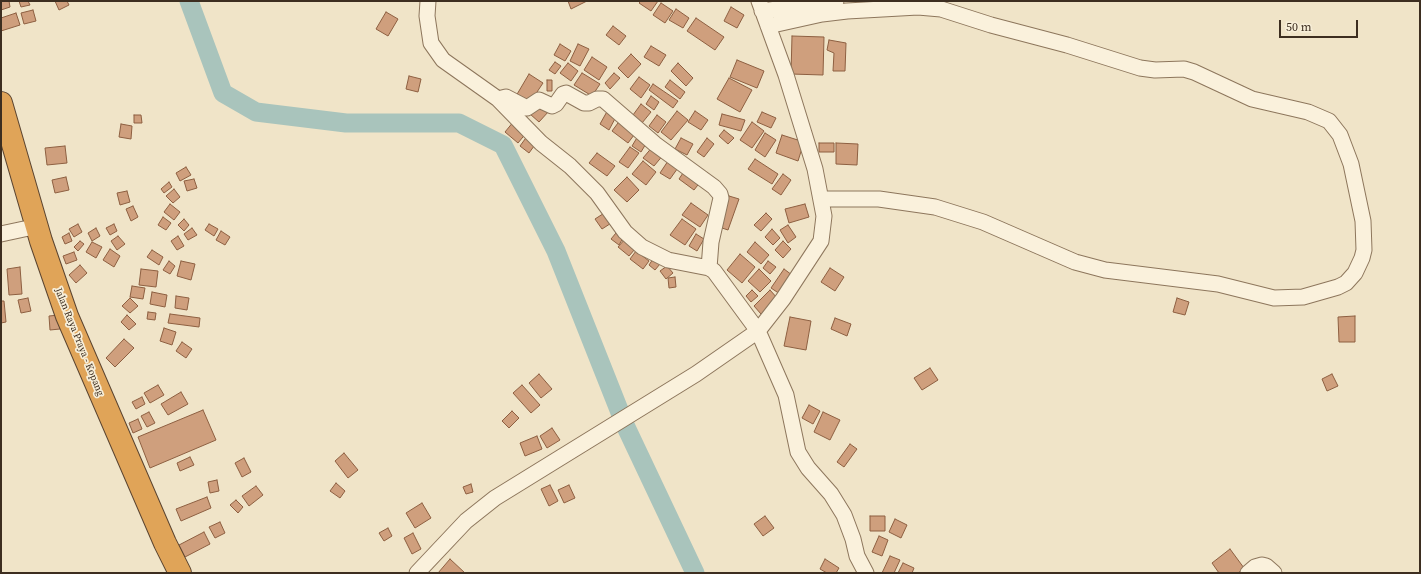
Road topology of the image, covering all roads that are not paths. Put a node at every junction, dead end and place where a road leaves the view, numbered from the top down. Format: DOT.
graph roads {
  1 [pos="428,1"];
  2 [pos="836,1"];
  3 [pos="760,6"];
  4 [pos="768,26"];
  5 [pos="498,99"];
  6 [pos="1,103"];
  7 [pos="822,199"];
  8 [pos="38,226"];
  9 [pos="1,234"];
  10 [pos="709,268"];
  11 [pos="758,331"];
  12 [pos="180,573"];
  13 [pos="417,573"];
  14 [pos="866,573"];
  15 [pos="1248,573"];
  16 [pos="1274,573"];
  1 -- 5 [label="street"];
  2 -- 3 [label="street"];
  3 -- 4 [label="street"];
  4 -- 7 [label="street"];
  4 -- 7 [label="street"];
  5 -- 10 [label="street"];
  5 -- 10 [label="street"];
  6 -- 8 [label="highway, Jalan Raya Praya - Kopang"];
  7 -- 11 [label="street"];
  8 -- 9 [label="street"];
  8 -- 12 [label="highway, Jalan Raya Praya - Kopang"];
  10 -- 11 [label="street"];
  11 -- 13 [label="street"];
  11 -- 14 [label="street"];
  15 -- 16 [label="street"];
}
